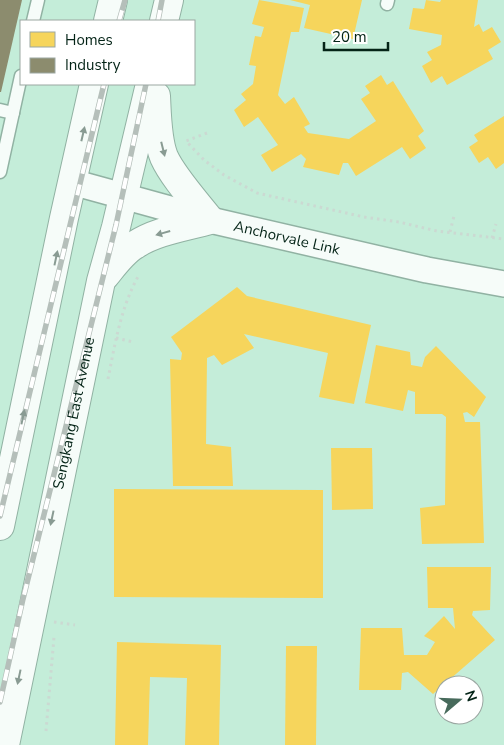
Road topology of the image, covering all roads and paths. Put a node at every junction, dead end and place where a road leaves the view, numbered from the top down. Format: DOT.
graph roads {
  1 [pos="38,0"];
  2 [pos="113,0"];
  3 [pos="169,0"];
  4 [pos="33,20"];
  5 [pos="108,20"];
  6 [pos="164,20"];
  7 [pos="20,80"];
  8 [pos="94,85"];
  9 [pos="150,85"];
  10 [pos="156,85"];
  11 [pos="0,110"];
  12 [pos="13,112"];
  13 [pos="207,133"];
  14 [pos="0,172"];
  15 [pos="72,182"];
  16 [pos="124,196"];
  17 [pos="454,216"];
  18 [pos="210,220"];
  19 [pos="496,224"];
  20 [pos="450,232"];
  21 [pos="492,238"];
  22 [pos="504,239"];
  23 [pos="142,270"];
  24 [pos="101,282"];
  25 [pos="504,284"];
  26 [pos="122,340"];
  27 [pos="133,342"];
  28 [pos="106,386"];
  29 [pos="6,463"];
  30 [pos="0,526"];
  31 [pos="57,613"];
  32 [pos="55,624"];
  33 [pos="54,634"];
  34 [pos="46,731"];
  35 [pos="5,745"];
  1 -- 4 [label="lane"];
  2 -- 5 [label="main road"];
  3 -- 6 [label="main road"];
  7 -- 12 [label="lane"];
  15 -- 8 [label="main road, one-way"];
  9 -- 16 [label="main road, Sengkang East Avenue"];
  10 -- 18 [label="main road, one-way"];
  11 -- 12 [label="lane"];
  12 -- 14 [label="lane"];
  13 -- 20 [label="path"];
  15 -- 16 [label="street, Anchorvale Link"];
  29 -- 15 [label="main road, one-way"];
  16 -- 18 [label="street, Anchorvale Link"];
  16 -- 24 [label="main road, Sengkang East Avenue"];
  17 -- 20 [label="path"];
  18 -- 24 [label="main road, one-way"];
  18 -- 25 [label="street, Anchorvale Link"];
  19 -- 21 [label="path"];
  20 -- 21 [label="path"];
  21 -- 22 [label="path"];
  23 -- 28 [label="path"];
  24 -- 35 [label="main road, Sengkang East Avenue, one-way"];
  26 -- 27 [label="path"];
  29 -- 30 [label="main road"];
  31 -- 32 [label="path"];
  33 -- 34 [label="path"];
}
